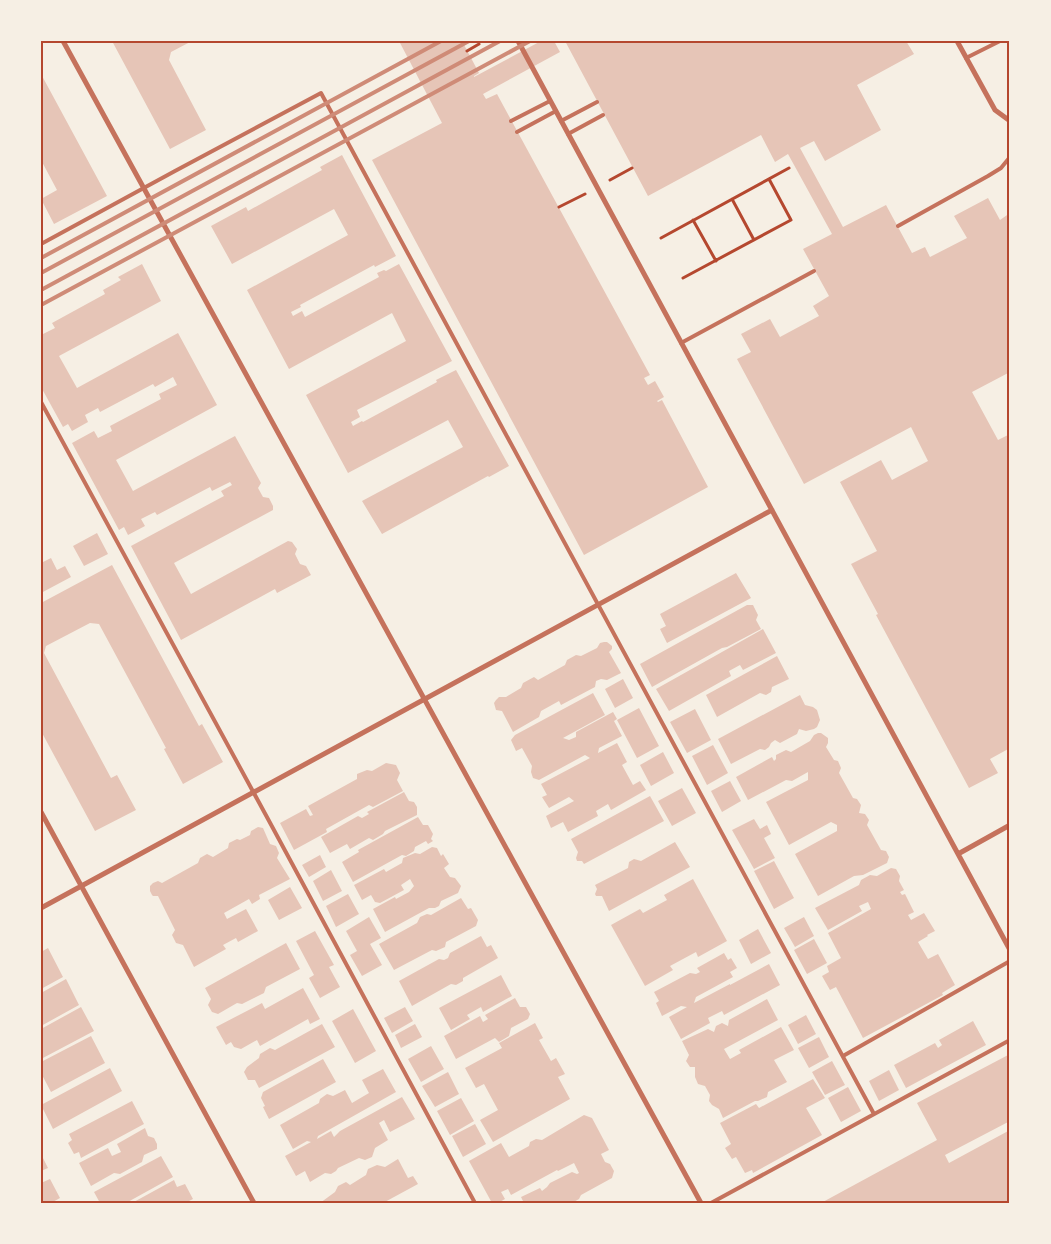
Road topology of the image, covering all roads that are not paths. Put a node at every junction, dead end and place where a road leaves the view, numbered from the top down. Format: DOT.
graph roads {
  1 [pos="63,41"];
  2 [pos="518,41"];
  3 [pos="957,41"];
  4 [pos="1000,41"];
  5 [pos="966,58"];
  6 [pos="550,101"];
  7 [pos="597,102"];
  8 [pos="556,111"];
  9 [pos="603,115"];
  10 [pos="511,121"];
  11 [pos="561,121"];
  12 [pos="1010,121"];
  13 [pos="517,132"];
  14 [pos="568,134"];
  15 [pos="1010,157"];
  16 [pos="144,188"];
  17 [pos="898,226"];
  18 [pos="41,244"];
  19 [pos="814,271"];
  20 [pos="681,343"];
  21 [pos="41,402"];
  22 [pos="772,510"];
  23 [pos="598,605"];
  24 [pos="424,699"];
  25 [pos="254,792"];
  26 [pos="41,812"];
  27 [pos="1010,825"];
  28 [pos="958,854"];
  29 [pos="81,886"];
  30 [pos="41,908"];
  31 [pos="1010,950"];
  32 [pos="1010,961"];
  33 [pos="1010,1040"];
  34 [pos="843,1056"];
  35 [pos="874,1114"];
  36 [pos="254,1203"];
  37 [pos="475,1203"];
  38 [pos="701,1203"];
  39 [pos="711,1203"];
  1 -- 16 [label="street"];
  2 -- 6 [label="street"];
  3 -- 5 [label="street"];
  4 -- 5 [label="lane"];
  5 -- 12 [label="street"];
  6 -- 8 [label="street"];
  6 -- 10 [label="lane"];
  7 -- 11 [label="lane"];
  8 -- 11 [label="street"];
  8 -- 13 [label="lane"];
  9 -- 14 [label="lane"];
  11 -- 14 [label="street"];
  14 -- 20 [label="street"];
  15 -- 17 [label="lane"];
  16 -- 18 [label="lane"];
  16 -- 23 [label="lane"];
  16 -- 24 [label="street"];
  19 -- 20 [label="lane"];
  20 -- 22 [label="street"];
  21 -- 25 [label="lane"];
  22 -- 23 [label="street"];
  22 -- 28 [label="street"];
  23 -- 24 [label="street"];
  23 -- 34 [label="lane"];
  24 -- 25 [label="street"];
  24 -- 38 [label="street"];
  25 -- 29 [label="street"];
  25 -- 37 [label="lane"];
  26 -- 29 [label="street"];
  27 -- 28 [label="street"];
  28 -- 31 [label="street"];
  29 -- 30 [label="street"];
  29 -- 36 [label="street"];
  32 -- 34 [label="lane"];
  33 -- 35 [label="lane"];
  34 -- 35 [label="lane"];
  35 -- 39 [label="lane"];
}
